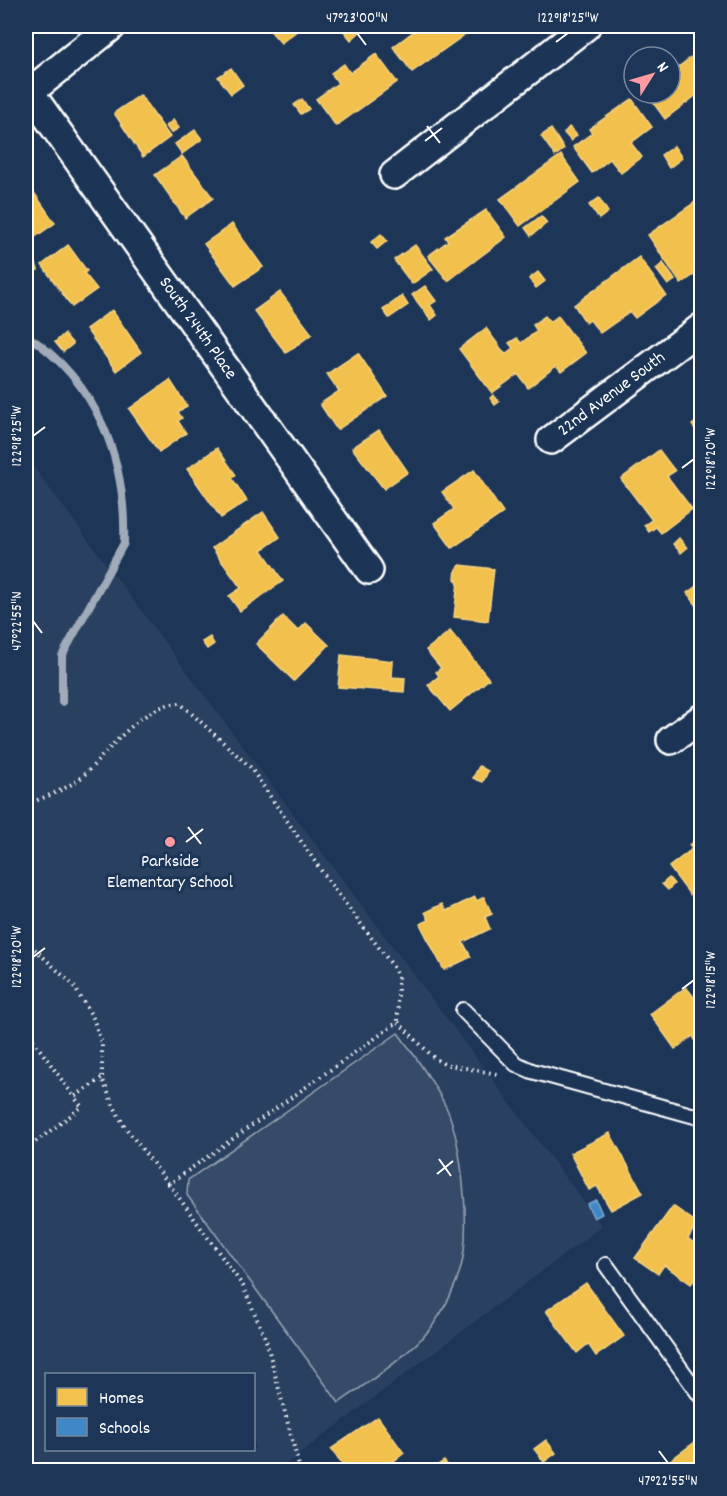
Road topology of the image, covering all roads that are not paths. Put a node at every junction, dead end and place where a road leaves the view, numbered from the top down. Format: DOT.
graph roads {
  1 [pos="112,26"];
  2 [pos="586,26"];
  3 [pos="27,92"];
  4 [pos="394,175"];
  5 [pos="702,327"];
  6 [pos="551,440"];
  7 [pos="369,570"];
  8 [pos="702,718"];
  9 [pos="671,740"];
  10 [pos="463,1010"];
  11 [pos="702,1118"];
  12 [pos="606,1265"];
  13 [pos="702,1398"];
  1 -- 3 [label="street"];
  2 -- 4 [label="street"];
  3 -- 7 [label="street, South 244th Place"];
  5 -- 6 [label="street, 22nd Avenue South"];
  8 -- 9 [label="street"];
  10 -- 11 [label="lane"];
  12 -- 13 [label="lane"];
}
